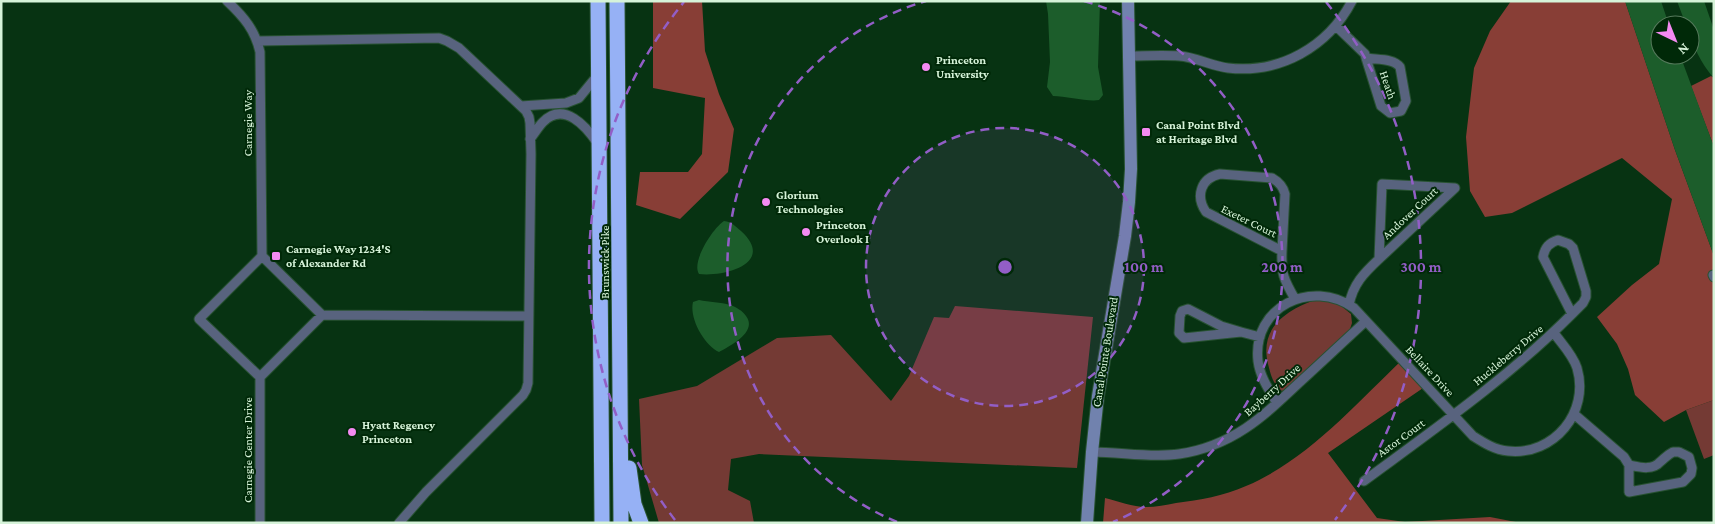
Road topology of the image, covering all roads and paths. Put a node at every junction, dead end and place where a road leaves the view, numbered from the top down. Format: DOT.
graph roads {
  1 [pos="227,1"];
  2 [pos="598,1"];
  3 [pos="617,1"];
  4 [pos="1128,1"];
  5 [pos="1352,1"];
  6 [pos="1336,26"];
  7 [pos="258,41"];
  8 [pos="1129,56"];
  9 [pos="1366,58"];
  10 [pos="599,73"];
  11 [pos="521,106"];
  12 [pos="530,138"];
  13 [pos="600,148"];
  14 [pos="1282,251"];
  15 [pos="262,256"];
  16 [pos="1379,259"];
  17 [pos="1295,299"];
  18 [pos="1349,305"];
  19 [pos="1572,314"];
  20 [pos="322,315"];
  21 [pos="528,316"];
  22 [pos="1366,321"];
  23 [pos="1241,332"];
  24 [pos="1554,333"];
  25 [pos="1260,337"];
  26 [pos="260,377"];
  27 [pos="620,402"];
  28 [pos="1277,403"];
  29 [pos="1574,414"];
  30 [pos="1454,416"];
  31 [pos="1092,452"];
  32 [pos="602,458"];
  33 [pos="1629,465"];
  34 [pos="1364,480"];
  35 [pos="260,523"];
  36 [pos="398,523"];
  37 [pos="593,523"];
  38 [pos="602,523"];
  39 [pos="622,523"];
  40 [pos="640,523"];
  41 [pos="1087,523"];
  1 -- 7 [label="street, Carnegie Way"];
  2 -- 10 [label="highway, Brunswick Pike"];
  3 -- 27 [label="highway, Brunswick Pike"];
  4 -- 8 [label="street, Canal Pointe Boulevard"];
  5 -- 6 [label="street"];
  6 -- 8 [label="street"];
  6 -- 9 [label="street"];
  7 -- 11 [label="street"];
  7 -- 15 [label="street, Carnegie Way"];
  8 -- 31 [label="street, Canal Pointe Boulevard"];
  9 -- 9 [label="street, Heath"];
  10 -- 11 [label="street"];
  10 -- 13 [label="highway, Brunswick Pike"];
  11 -- 12 [label="street"];
  12 -- 13 [label="street"];
  12 -- 21 [label="street"];
  13 -- 32 [label="highway, Brunswick Pike"];
  14 -- 14 [label="street, Exeter Court"];
  14 -- 17 [label="street, Exeter Court"];
  15 -- 20 [label="street"];
  15 -- 26 [label="street"];
  16 -- 16 [label="street, Andover Court"];
  16 -- 18 [label="street"];
  17 -- 18 [label="street, Bellaire Drive"];
  17 -- 25 [label="street, Bellaire Drive"];
  18 -- 22 [label="street, Bellaire Drive"];
  19 -- 19 [label="street, Huckleberry Drive"];
  19 -- 24 [label="street, Huckleberry Drive"];
  20 -- 21 [label="street"];
  20 -- 26 [label="street"];
  21 -- 36 [label="street"];
  22 -- 28 [label="street, Bayberry Drive"];
  22 -- 30 [label="street, Bellaire Drive"];
  23 -- 23 [label="street"];
  23 -- 25 [label="street"];
  24 -- 29 [label="street, Bellaire Drive"];
  24 -- 30 [label="street, Huckleberry Drive"];
  25 -- 28 [label="street, Bellaire Drive"];
  26 -- 35 [label="street, Carnegie Center Drive"];
  27 -- 39 [label="highway, Brunswick Pike"];
  27 -- 40 [label="highway"];
  28 -- 31 [label="street, Bayberry Drive"];
  29 -- 30 [label="street, Bellaire Drive"];
  29 -- 33 [label="street"];
  30 -- 34 [label="street, Astor Court"];
  31 -- 41 [label="street, Canal Pointe Boulevard"];
  32 -- 37 [label="highway"];
  32 -- 38 [label="highway, Brunswick Pike"];
  33 -- 33 [label="street"];
}
